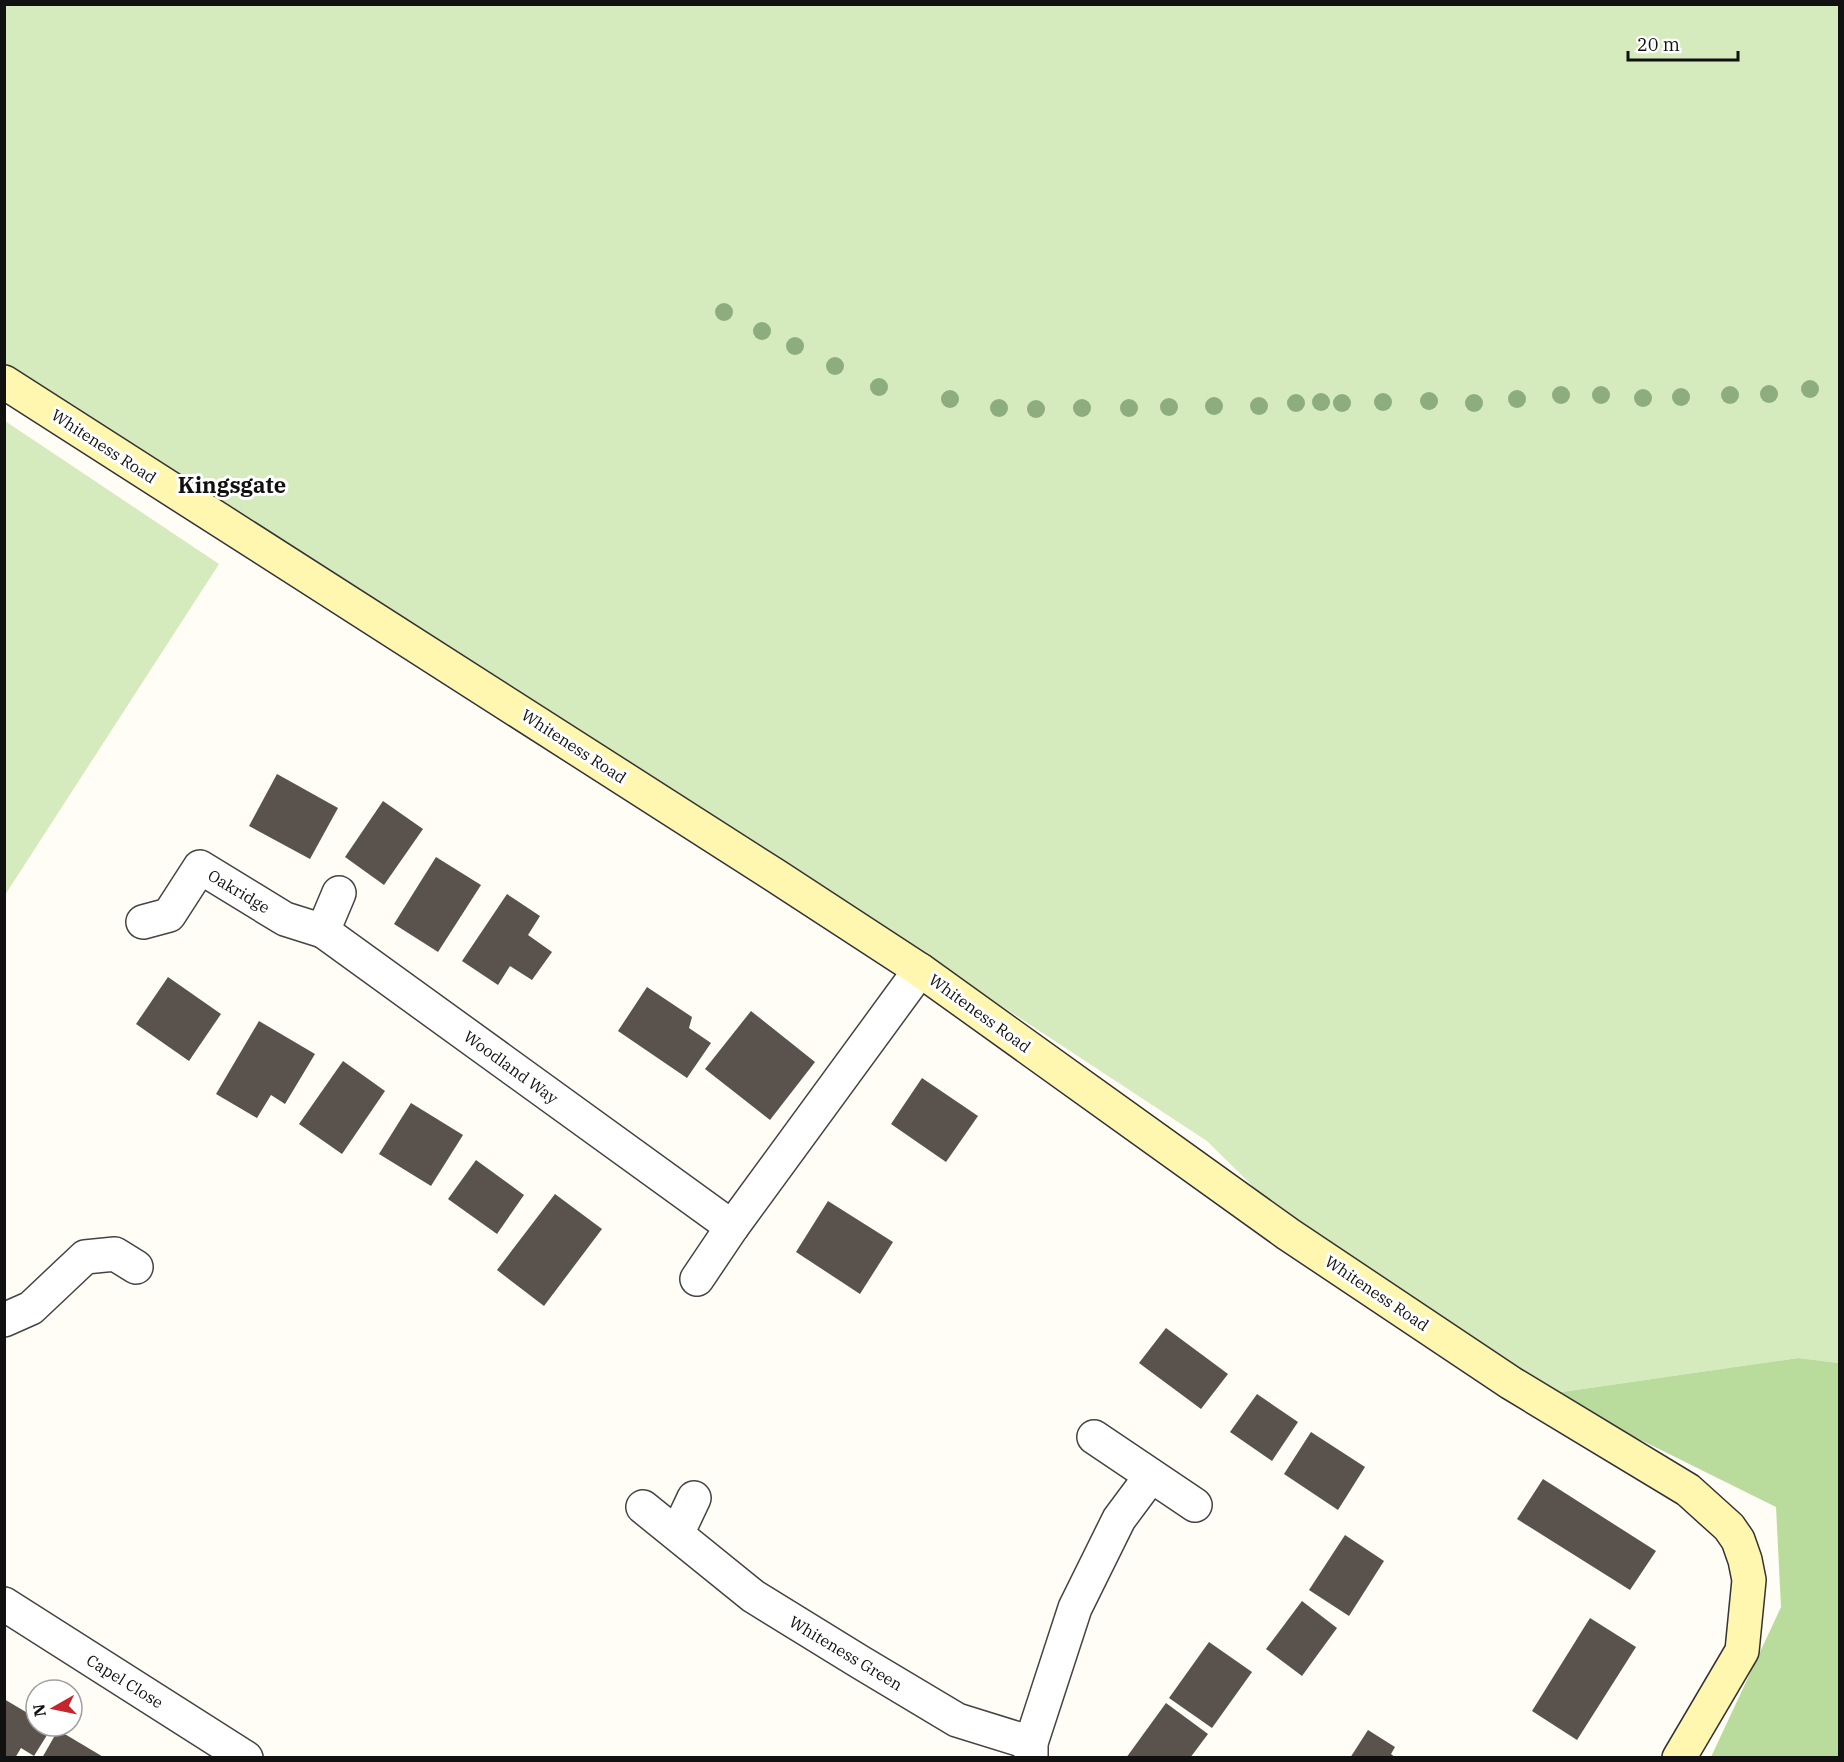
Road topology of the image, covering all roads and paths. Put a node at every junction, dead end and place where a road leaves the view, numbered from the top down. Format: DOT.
graph roads {
  1 [pos="4,382"];
  2 [pos="339,893"];
  3 [pos="143,922"];
  4 [pos="323,931"];
  5 [pos="920,970"];
  6 [pos="732,1227"];
  7 [pos="136,1267"];
  8 [pos="697,1279"];
  9 [pos="4,1320"];
  10 [pos="1094,1437"];
  11 [pos="1151,1476"];
  12 [pos="694,1498"];
  13 [pos="1195,1505"];
  14 [pos="644,1507"];
  15 [pos="677,1534"];
  16 [pos="4,1604"];
  17 [pos="1031,1750"];
  18 [pos="246,1758"];
  19 [pos="1679,1758"];
  1 -- 5 [label="main road, Whiteness Road"];
  2 -- 4 [label="street"];
  3 -- 4 [label="street, Oakridge"];
  4 -- 6 [label="street, Woodland Way"];
  5 -- 6 [label="street"];
  5 -- 19 [label="main road, Whiteness Road"];
  6 -- 8 [label="street"];
  7 -- 9 [label="street"];
  10 -- 11 [label="street"];
  11 -- 13 [label="street"];
  11 -- 17 [label="street, Whiteness Green"];
  12 -- 15 [label="street"];
  14 -- 15 [label="street, Whiteness Green"];
  15 -- 17 [label="street, Whiteness Green"];
  16 -- 18 [label="street, Capel Close"];
}
